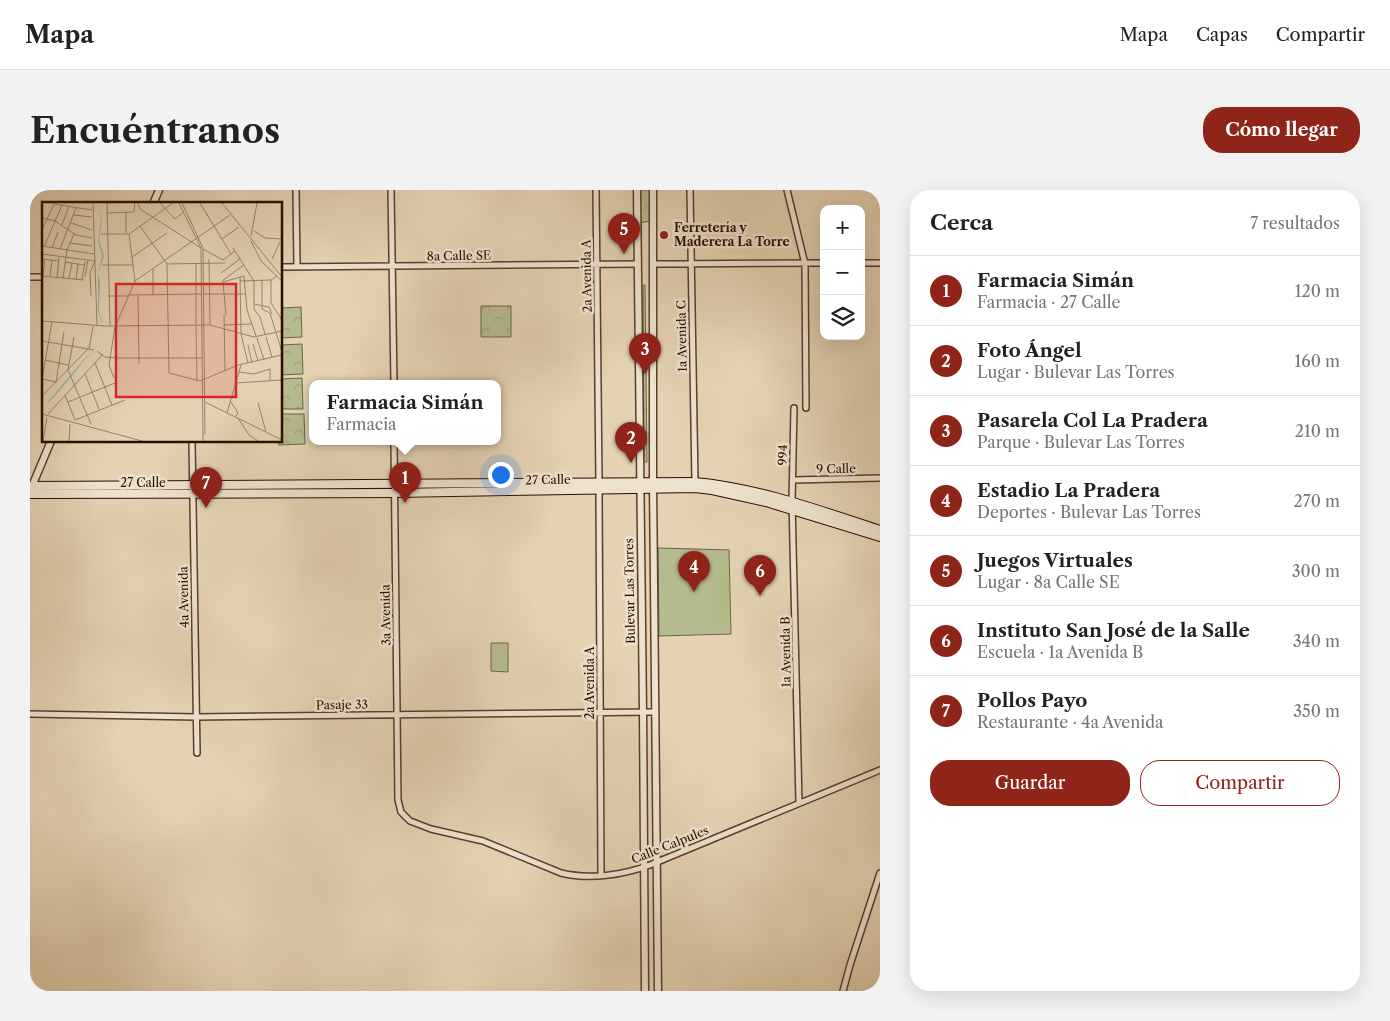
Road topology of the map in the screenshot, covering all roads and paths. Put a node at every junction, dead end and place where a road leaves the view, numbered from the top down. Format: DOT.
graph roads {
  1 [pos="159,190"];
  2 [pos="296,190"];
  3 [pos="391,190"];
  4 [pos="596,190"];
  5 [pos="637,190"];
  6 [pos="652,190"];
  7 [pos="690,190"];
  8 [pos="787,190"];
  9 [pos="154,202"];
  10 [pos="820,263"];
  11 [pos="865,263"];
  12 [pos="880,263"];
  13 [pos="637,264"];
  14 [pos="654,264"];
  15 [pos="691,264"];
  16 [pos="805,264"];
  17 [pos="597,265"];
  18 [pos="282,267"];
  19 [pos="297,267"];
  20 [pos="392,267"];
  21 [pos="394,380"];
  22 [pos="794,408"];
  23 [pos="806,408"];
  24 [pos="50,442"];
  25 [pos="192,442"];
  26 [pos="394,445"];
  27 [pos="880,478"];
  28 [pos="793,480"];
  29 [pos="653,482"];
  30 [pos="695,482"];
  31 [pos="395,484"];
  32 [pos="599,486"];
  33 [pos="639,486"];
  34 [pos="30,490"];
  35 [pos="193,490"];
  36 [pos="395,493"];
  37 [pos="792,501"];
  38 [pos="792,510"];
  39 [pos="880,530"];
  40 [pos="880,537"];
  41 [pos="600,712"];
  42 [pos="643,712"];
  43 [pos="655,712"];
  44 [pos="30,714"];
  45 [pos="397,714"];
  46 [pos="196,717"];
  47 [pos="197,754"];
  48 [pos="880,770"];
  49 [pos="398,789"];
  50 [pos="799,803"];
  51 [pos="657,862"];
  52 [pos="643,868"];
  53 [pos="880,874"];
  54 [pos="601,875"];
  55 [pos="878,888"];
  56 [pos="645,922"];
  57 [pos="657,923"];
  58 [pos="645,989"];
  59 [pos="658,991"];
  60 [pos="843,991"];
  1 -- 9 [label="street"];
  2 -- 19 [label="street"];
  3 -- 20 [label="street"];
  4 -- 17 [label="street, 2a Avenida A"];
  5 -- 13 [label="street, Bulevar Las Torres"];
  6 -- 14 [label="street, Bulevar Las Torres"];
  7 -- 15 [label="street, 1a Avenida C"];
  8 -- 16 [label="street"];
  10 -- 16 [label="street"];
  11 -- 12 [label="street"];
  13 -- 17 [label="street, 8a Calle SE"];
  13 -- 33 [label="street, Bulevar Las Torres"];
  14 -- 15 [label="street"];
  14 -- 29 [label="street, Bulevar Las Torres"];
  15 -- 16 [label="street"];
  15 -- 30 [label="street, 1a Avenida C"];
  16 -- 23 [label="street"];
  17 -- 20 [label="street, 8a Calle SE"];
  17 -- 32 [label="street, 2a Avenida A"];
  18 -- 19 [label="street, 8a Calle SE"];
  19 -- 20 [label="street, 8a Calle SE"];
  20 -- 21 [label="street"];
  22 -- 28 [label="street, 994"];
  24 -- 34 [label="street"];
  25 -- 35 [label="street, 4a Avenida"];
  26 -- 31 [label="street, 3a Avenida"];
  27 -- 28 [label="street, 9 Calle"];
  28 -- 37 [label="street, 994"];
  29 -- 30 [label="main road, 27 Calle"];
  29 -- 33 [label="main road, 27 Calle"];
  29 -- 38 [label="main road, 27 Calle"];
  29 -- 43 [label="street, Bulevar Las Torres"];
  30 -- 37 [label="main road, 27 Calle"];
  31 -- 32 [label="main road, 27 Calle"];
  31 -- 35 [label="main road, 27 Calle"];
  31 -- 36 [label="street, 3a Avenida"];
  32 -- 33 [label="main road, 27 Calle"];
  32 -- 36 [label="main road, 27 Calle"];
  32 -- 41 [label="street, 2a Avenida A"];
  33 -- 42 [label="street, Bulevar Las Torres"];
  34 -- 35 [label="main road, 27 Calle"];
  35 -- 36 [label="main road, 27 Calle"];
  35 -- 46 [label="street, 4a Avenida"];
  36 -- 45 [label="street, 3a Avenida"];
  37 -- 38 [label="street, 1a Avenida B"];
  37 -- 39 [label="main road, 27 Calle"];
  38 -- 40 [label="main road, 27 Calle"];
  38 -- 50 [label="street, 1a Avenida B"];
  41 -- 42 [label="street, Pasaje 33"];
  41 -- 45 [label="street, Pasaje 33"];
  41 -- 54 [label="street, 2a Avenida A"];
  42 -- 43 [label="street, Pasaje 33"];
  42 -- 52 [label="street, Bulevar Las Torres"];
  43 -- 51 [label="street, Bulevar Las Torres"];
  44 -- 46 [label="street, Pasaje 33"];
  45 -- 46 [label="street, Pasaje 33"];
  45 -- 49 [label="street, 3a Avenida"];
  46 -- 47 [label="street, 4a Avenida"];
  48 -- 50 [label="street, Calle Calpules"];
  49 -- 54 [label="street, Calle Calpules"];
  50 -- 51 [label="street, Calle Calpules"];
  51 -- 52 [label="street, Calle Calpules"];
  51 -- 57 [label="street, Bulevar Las Torres"];
  52 -- 54 [label="street, Calle Calpules"];
  52 -- 56 [label="street, Bulevar Las Torres"];
  53 -- 55 [label="street"];
  55 -- 60 [label="street"];
  56 -- 57 [label="street"];
  56 -- 58 [label="street, Bulevar Las Torres"];
  57 -- 59 [label="street, Bulevar Las Torres"];
}
